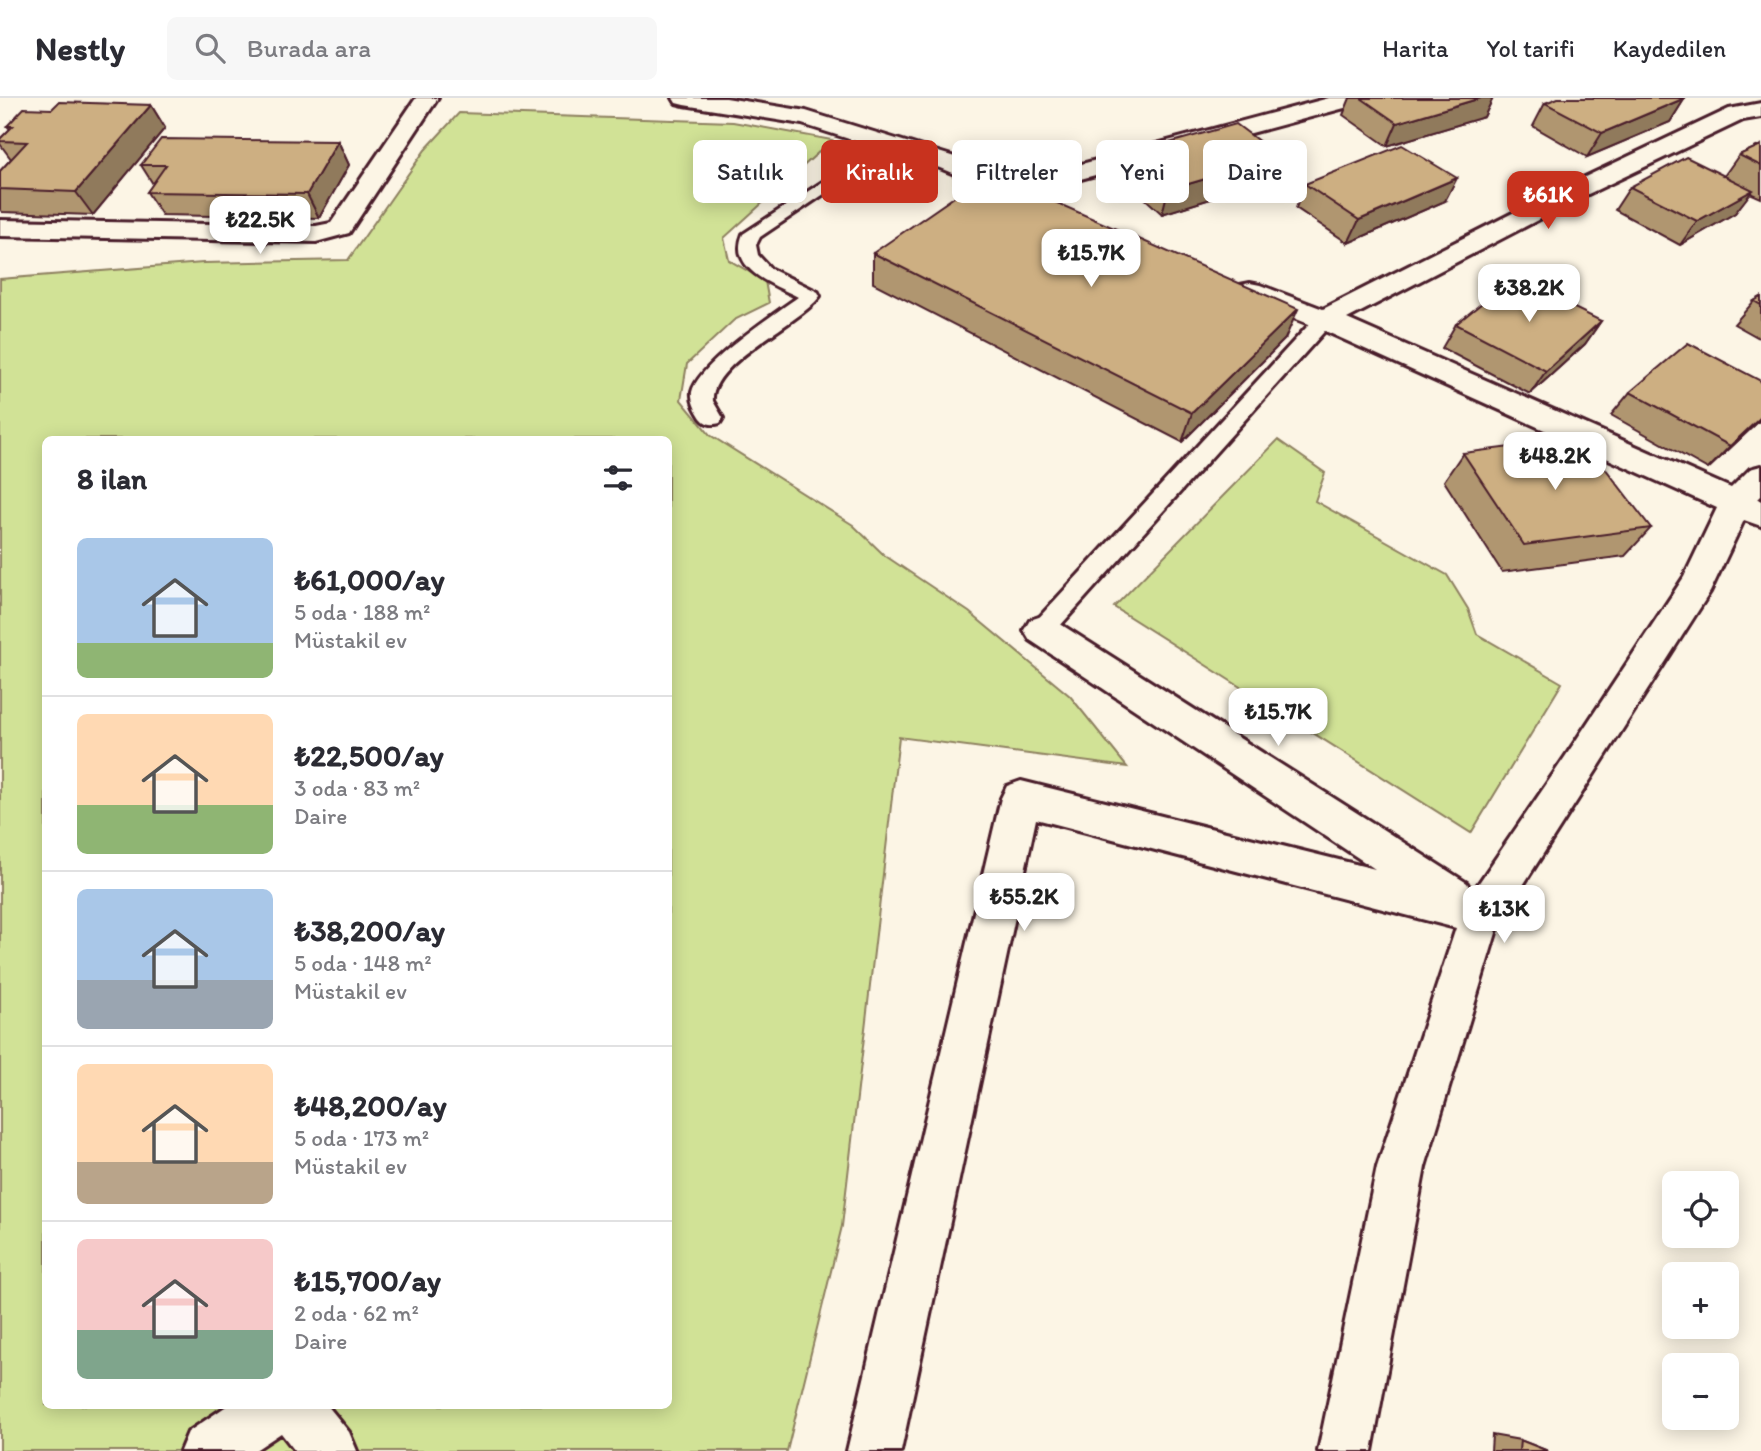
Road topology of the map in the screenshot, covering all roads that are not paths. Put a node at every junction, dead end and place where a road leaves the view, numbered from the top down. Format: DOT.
graph roads {
  1 [pos="427,98"];
  2 [pos="684,98"];
  3 [pos="1354,98"];
  4 [pos="1761,110"];
  5 [pos="875,140"];
  6 [pos="1082,171"];
  7 [pos="821,188"];
  8 [pos="1042,203"];
  9 [pos="1051,207"];
  10 [pos="0,228"];
  11 [pos="1229,283"];
  12 [pos="1324,320"];
  13 [pos="713,418"];
  14 [pos="1753,497"];
  15 [pos="1042,630"];
  16 [pos="1480,915"];
  17 [pos="269,1409"];
  18 [pos="295,1409"];
  19 [pos="207,1451"];
  20 [pos="330,1451"];
  21 [pos="874,1451"];
  22 [pos="1345,1451"];
  1 -- 10 [label="street"];
  2 -- 5 [label="street"];
  3 -- 6 [label="street"];
  4 -- 12 [label="street"];
  7 -- 13 [label="lane"];
  8 -- 9 [label="street"];
  11 -- 12 [label="street"];
  12 -- 14 [label="street"];
  12 -- 15 [label="lane"];
  14 -- 16 [label="street"];
  15 -- 16 [label="street"];
  16 -- 21 [label="street"];
  16 -- 22 [label="street"];
  17 -- 19 [label="street"];
  18 -- 20 [label="street"];
}
